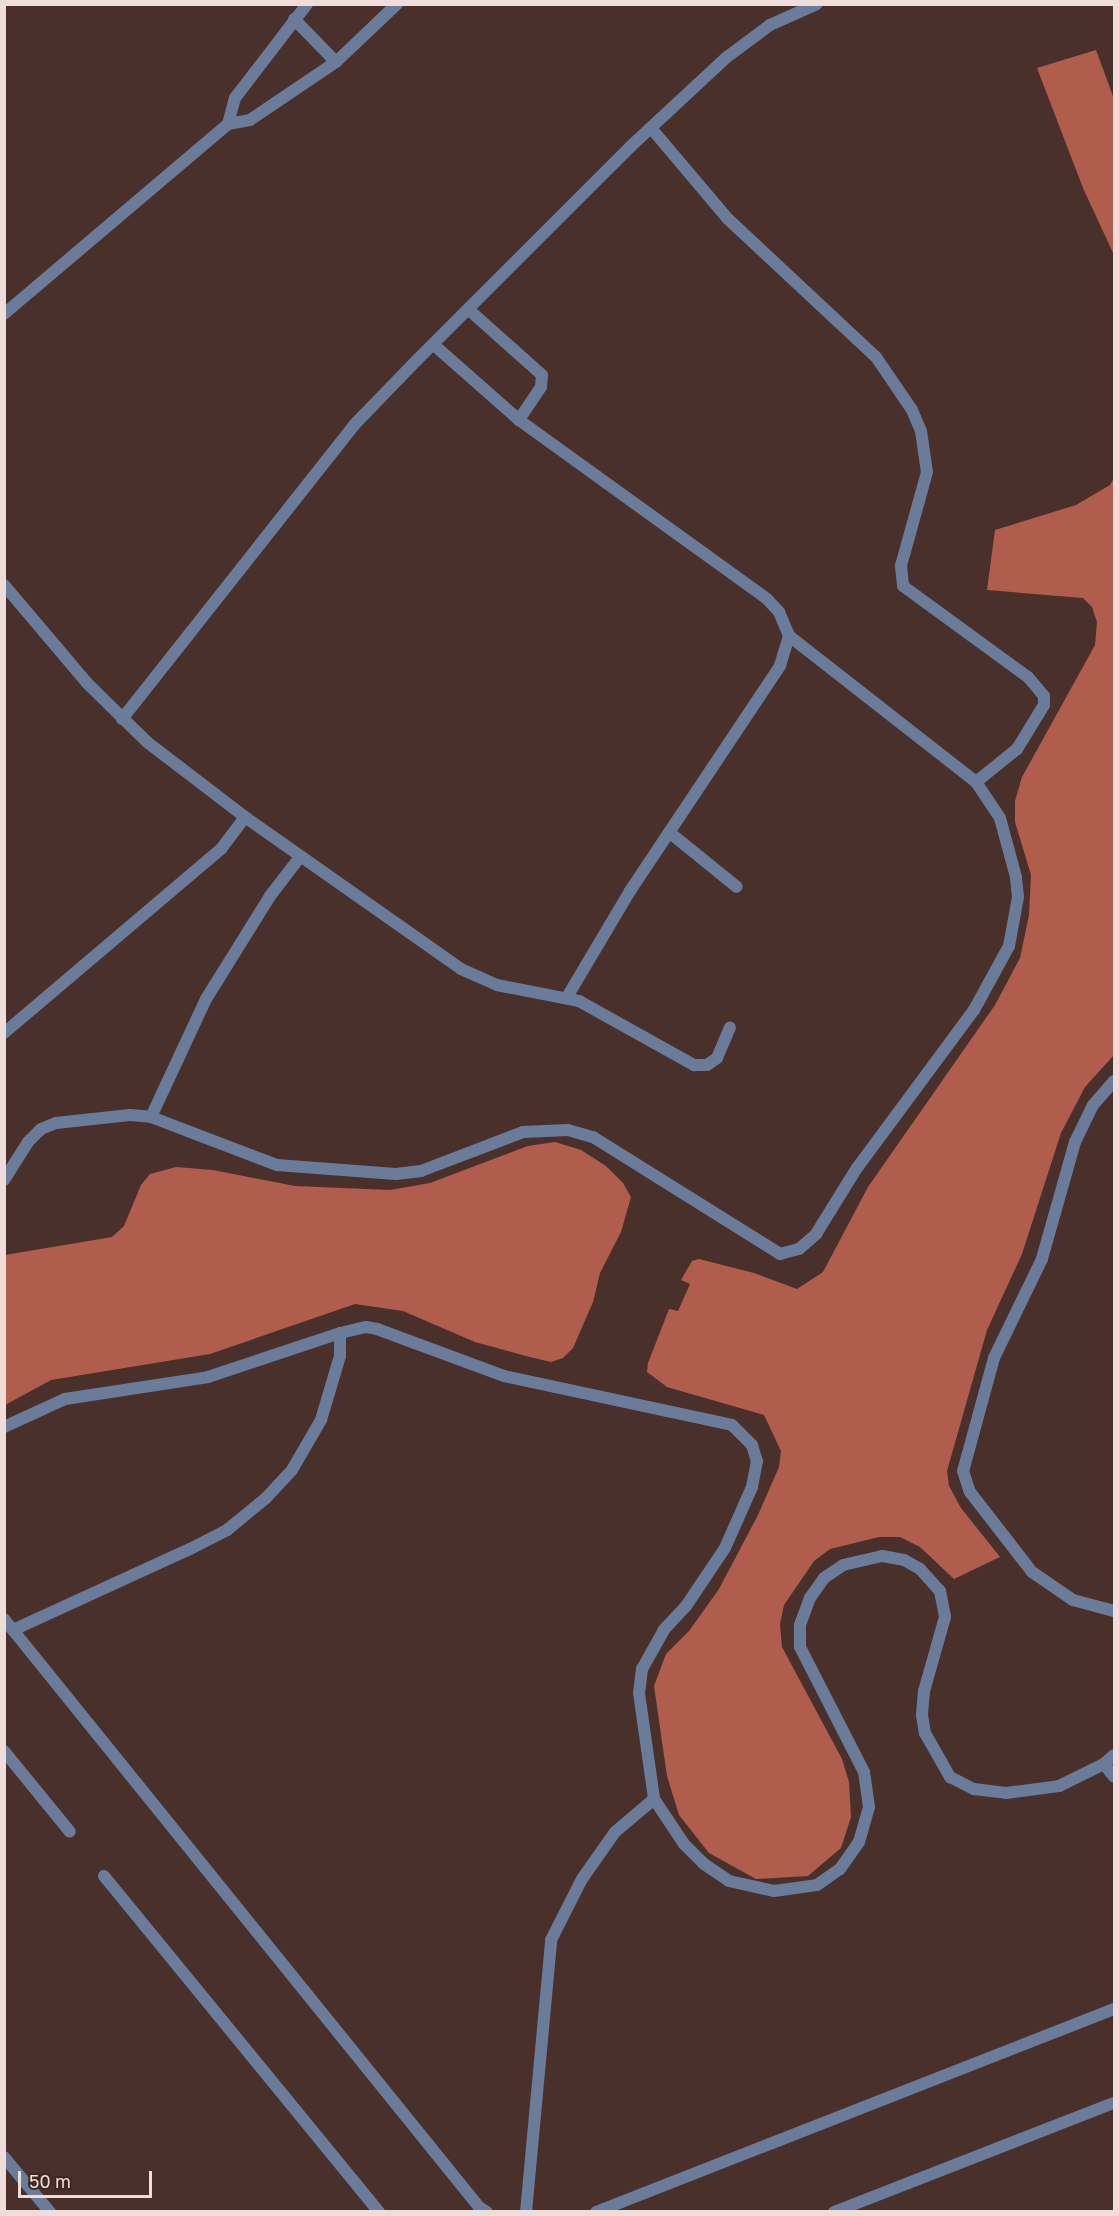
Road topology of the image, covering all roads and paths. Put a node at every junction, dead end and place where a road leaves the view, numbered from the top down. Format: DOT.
graph roads {
  1 [pos="308,4"];
  2 [pos="397,4"];
  3 [pos="817,4"];
  4 [pos="294,19"];
  5 [pos="336,62"];
  6 [pos="228,124"];
  7 [pos="651,128"];
  8 [pos="468,309"];
  9 [pos="4,314"];
  10 [pos="434,345"];
  11 [pos="519,420"];
  12 [pos="4,585"];
  13 [pos="789,636"];
  14 [pos="122,719"];
  15 [pos="976,782"];
  16 [pos="245,817"];
  17 [pos="669,832"];
  18 [pos="300,857"];
  19 [pos="737,887"];
  20 [pos="567,997"];
  21 [pos="730,1028"];
  22 [pos="4,1033"];
  23 [pos="1114,1081"];
  24 [pos="151,1117"];
  25 [pos="4,1180"];
  26 [pos="340,1333"];
  27 [pos="4,1427"];
  28 [pos="1114,1611"];
  29 [pos="4,1619"];
  30 [pos="13,1630"];
  31 [pos="4,1750"];
  32 [pos="1114,1755"];
  33 [pos="1104,1764"];
  34 [pos="1114,1777"];
  35 [pos="654,1799"];
  36 [pos="70,1832"];
  37 [pos="104,1876"];
  38 [pos="1114,2009"];
  39 [pos="1114,2103"];
  40 [pos="4,2157"];
  41 [pos="50,2211"];
  42 [pos="379,2211"];
  43 [pos="487,2211"];
  44 [pos="526,2211"];
  45 [pos="596,2211"];
  46 [pos="834,2211"];
  1 -- 4 [label="street"];
  2 -- 5 [label="street"];
  3 -- 7 [label="street"];
  4 -- 5 [label="street"];
  4 -- 6 [label="street"];
  5 -- 6 [label="street"];
  6 -- 9 [label="street"];
  7 -- 8 [label="street"];
  7 -- 15 [label="street"];
  8 -- 10 [label="street"];
  8 -- 11 [label="street"];
  10 -- 11 [label="street"];
  10 -- 14 [label="street"];
  11 -- 13 [label="street"];
  12 -- 14 [label="street"];
  13 -- 15 [label="street"];
  13 -- 17 [label="street"];
  14 -- 16 [label="street"];
  15 -- 24 [label="street"];
  16 -- 18 [label="street"];
  16 -- 22 [label="street"];
  17 -- 19 [label="street"];
  17 -- 20 [label="street"];
  18 -- 20 [label="street"];
  18 -- 24 [label="street"];
  20 -- 21 [label="street"];
  23 -- 28 [label="street"];
  24 -- 25 [label="street"];
  26 -- 27 [label="street"];
  26 -- 30 [label="street"];
  26 -- 35 [label="street"];
  29 -- 30 [label="street"];
  30 -- 43 [label="street"];
  31 -- 36 [label="street"];
  32 -- 33 [label="street"];
  33 -- 34 [label="street"];
  33 -- 35 [label="street"];
  35 -- 44 [label="street"];
  37 -- 42 [label="street"];
  38 -- 45 [label="street"];
  39 -- 46 [label="street"];
  40 -- 41 [label="street"];
}
